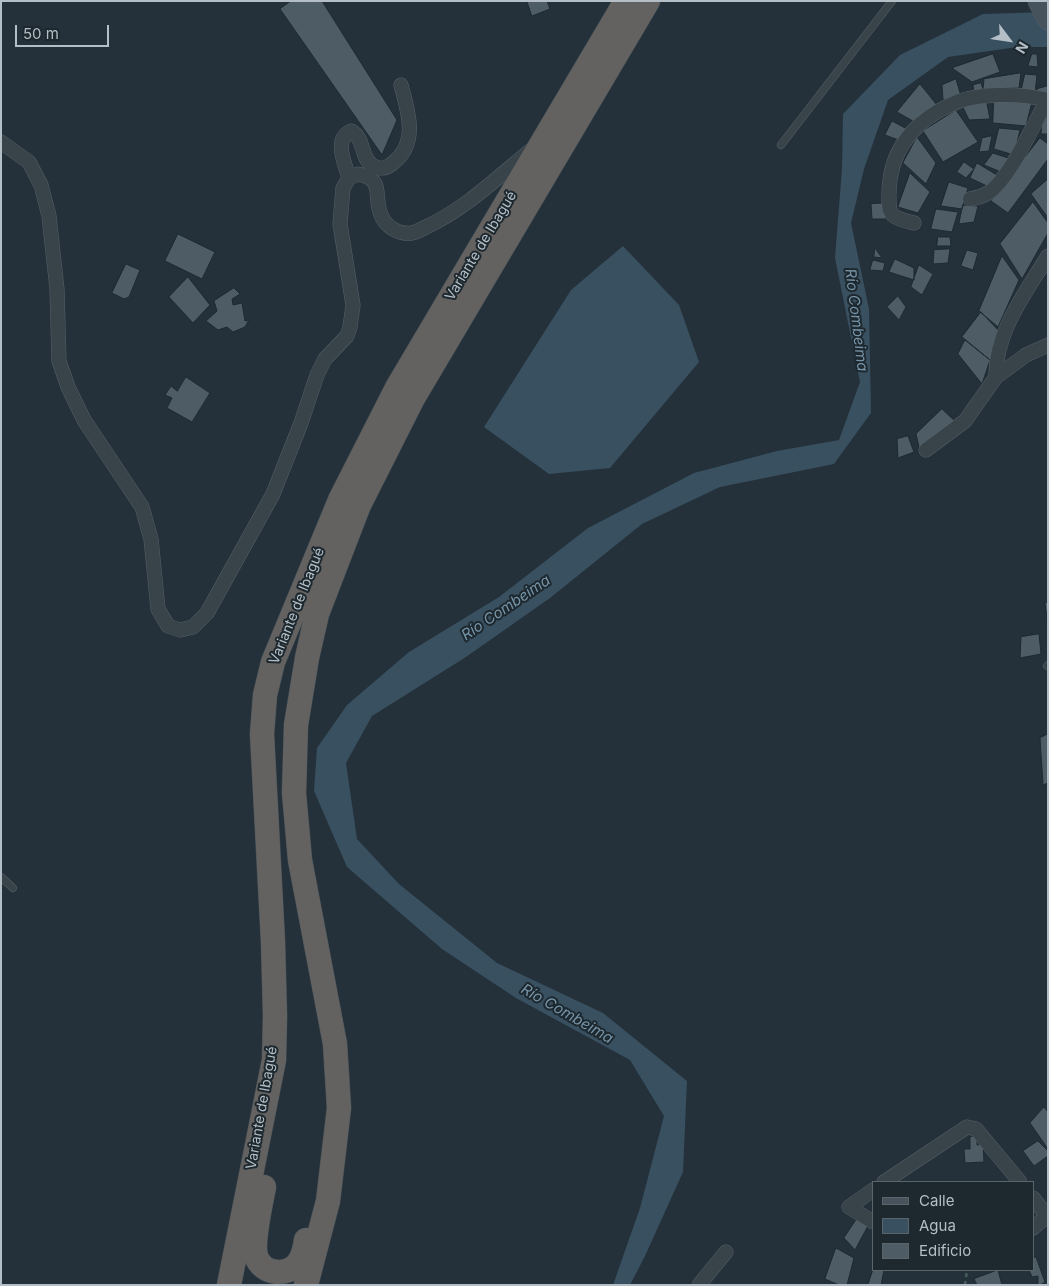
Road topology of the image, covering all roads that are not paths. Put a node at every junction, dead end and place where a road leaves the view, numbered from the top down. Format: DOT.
graph roads {
  1 [pos="648,1"];
  2 [pos="892,1"];
  3 [pos="1038,1"];
  4 [pos="622,4"];
  5 [pos="1048,20"];
  6 [pos="401,85"];
  7 [pos="1047,100"];
  8 [pos="545,138"];
  9 [pos="1,142"];
  10 [pos="781,145"];
  11 [pos="350,178"];
  12 [pos="970,199"];
  13 [pos="914,223"];
  14 [pos="1048,256"];
  15 [pos="1048,345"];
  16 [pos="996,377"];
  17 [pos="926,450"];
  18 [pos="1,877"];
  19 [pos="14,888"];
  20 [pos="322,978"];
  21 [pos="274,1060"];
  22 [pos="885,1181"];
  23 [pos="1019,1181"];
  24 [pos="872,1191"];
  25 [pos="1034,1199"];
  26 [pos="1048,1216"];
  27 [pos="872,1221"];
  28 [pos="1034,1227"];
  29 [pos="726,1252"];
  30 [pos="229,1285"];
  31 [pos="306,1285"];
  32 [pos="699,1285"];
  1 -- 20 [label="highway, Variante de Ibagué"];
  2 -- 10 [label="lane"];
  3 -- 5 [label="main road"];
  4 -- 8 [label="highway, Variante de Ibagué"];
  6 -- 11 [label="street"];
  7 -- 12 [label="street"];
  7 -- 13 [label="street"];
  8 -- 11 [label="street"];
  8 -- 21 [label="highway, Variante de Ibagué"];
  9 -- 11 [label="street"];
  14 -- 16 [label="street"];
  15 -- 16 [label="street"];
  16 -- 17 [label="street"];
  18 -- 19 [label="lane"];
  20 -- 21 [label="highway"];
  20 -- 31 [label="highway, Variante de Ibagué"];
  21 -- 30 [label="highway, Variante de Ibagué"];
  22 -- 23 [label="street"];
  24 -- 27 [label="street"];
  25 -- 26 [label="street"];
  26 -- 28 [label="street"];
  29 -- 32 [label="street"];
}
